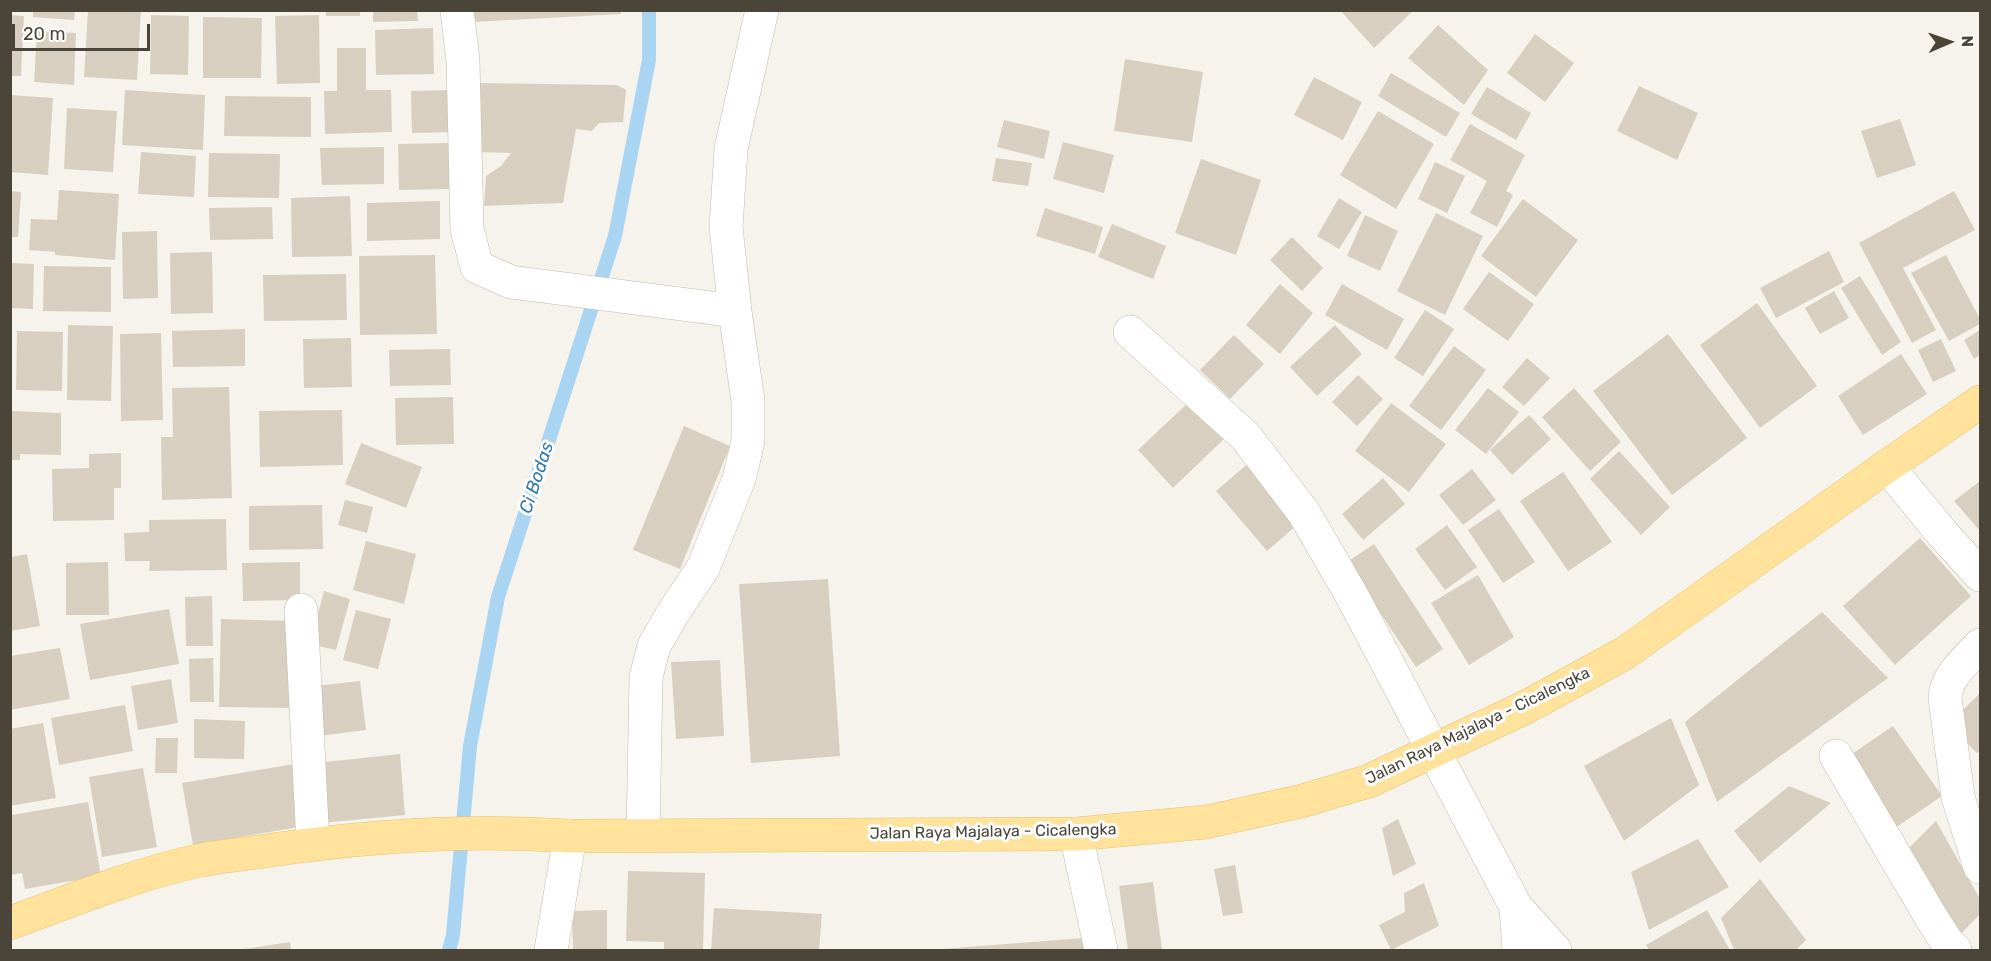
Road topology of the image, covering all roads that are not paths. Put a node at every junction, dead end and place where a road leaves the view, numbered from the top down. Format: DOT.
graph roads {
  1 [pos="457,10"];
  2 [pos="762,10"];
  3 [pos="735,311"];
  4 [pos="1130,333"];
  5 [pos="1980,402"];
  6 [pos="1887,466"];
  7 [pos="1980,575"];
  8 [pos="301,610"];
  9 [pos="1980,645"];
  10 [pos="1433,749"];
  11 [pos="1836,756"];
  12 [pos="643,834"];
  13 [pos="1076,834"];
  14 [pos="555,835"];
  15 [pos="313,844"];
  16 [pos="1980,867"];
  17 [pos="1516,907"];
  18 [pos="10,923"];
  19 [pos="1947,948"];
  20 [pos="551,951"];
  21 [pos="1101,951"];
  22 [pos="1519,951"];
  23 [pos="1555,951"];
  1 -- 3 [label="street"];
  2 -- 3 [label="street"];
  3 -- 12 [label="street"];
  4 -- 10 [label="street"];
  5 -- 6 [label="main road, Jalan Raya Majalaya - Cicalengka"];
  6 -- 7 [label="street"];
  6 -- 10 [label="main road, Jalan Raya Majalaya - Cicalengka"];
  8 -- 15 [label="street"];
  9 -- 16 [label="street"];
  10 -- 13 [label="main road, Jalan Raya Majalaya - Cicalengka"];
  10 -- 17 [label="street"];
  11 -- 19 [label="street"];
  12 -- 13 [label="main road, Jalan Raya Majalaya - Cicalengka"];
  12 -- 14 [label="main road, Jalan Raya Majalaya - Cicalengka"];
  13 -- 21 [label="street"];
  14 -- 15 [label="main road, Jalan Raya Majalaya - Cicalengka"];
  14 -- 20 [label="street"];
  15 -- 18 [label="main road, Jalan Raya Majalaya - Cicalengka"];
  17 -- 22 [label="street"];
  17 -- 23 [label="street"];
}
